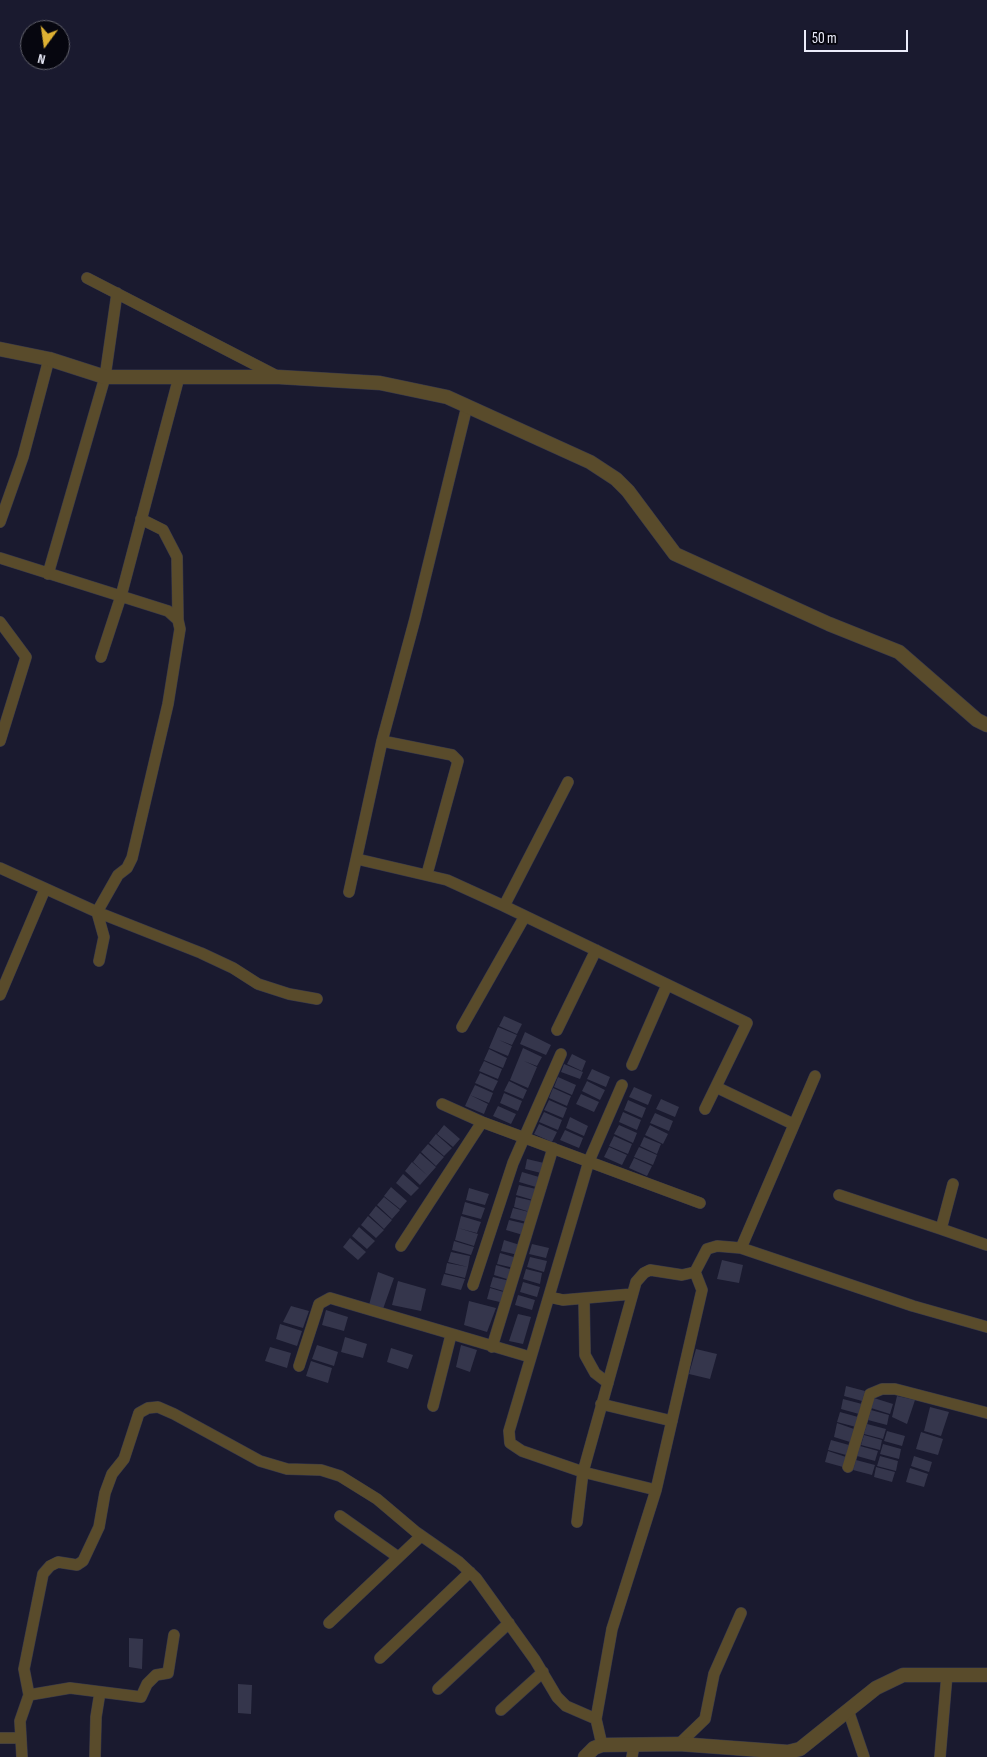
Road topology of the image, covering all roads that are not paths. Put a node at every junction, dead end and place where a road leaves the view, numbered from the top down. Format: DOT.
graph roads {
  1 [pos="87,278"];
  2 [pos="118,293"];
  3 [pos="0,349"];
  4 [pos="49,358"];
  5 [pos="104,377"];
  6 [pos="179,377"];
  7 [pos="279,377"];
  8 [pos="467,406"];
  9 [pos="141,519"];
  10 [pos="0,522"];
  11 [pos="0,558"];
  12 [pos="48,574"];
  13 [pos="121,596"];
  14 [pos="178,620"];
  15 [pos="0,622"];
  16 [pos="101,657"];
  17 [pos="987,724"];
  18 [pos="0,741"];
  19 [pos="382,741"];
  20 [pos="568,782"];
  21 [pos="358,860"];
  22 [pos="0,868"];
  23 [pos="427,874"];
  24 [pos="45,889"];
  25 [pos="349,892"];
  26 [pos="504,906"];
  27 [pos="97,912"];
  28 [pos="525,916"];
  29 [pos="596,950"];
  30 [pos="99,961"];
  31 [pos="667,985"];
  32 [pos="0,995"];
  33 [pos="317,999"];
  34 [pos="462,1027"];
  35 [pos="557,1030"];
  36 [pos="561,1054"];
  37 [pos="632,1065"];
  38 [pos="815,1076"];
  39 [pos="622,1085"];
  40 [pos="716,1087"];
  41 [pos="442,1104"];
  42 [pos="705,1109"];
  43 [pos="482,1122"];
  44 [pos="793,1124"];
  45 [pos="523,1137"];
  46 [pos="552,1148"];
  47 [pos="589,1161"];
  48 [pos="953,1184"];
  49 [pos="838,1195"];
  50 [pos="700,1203"];
  51 [pos="941,1229"];
  52 [pos="987,1245"];
  53 [pos="401,1246"];
  54 [pos="741,1248"];
  55 [pos="695,1272"];
  56 [pos="473,1285"];
  57 [pos="632,1294"];
  58 [pos="548,1297"];
  59 [pos="584,1299"];
  60 [pos="986,1323"];
  61 [pos="451,1335"];
  62 [pos="492,1347"];
  63 [pos="530,1357"];
  64 [pos="299,1366"];
  65 [pos="608,1383"];
  66 [pos="601,1404"];
  67 [pos="432,1406"];
  68 [pos="987,1413"];
  69 [pos="672,1421"];
  70 [pos="848,1467"];
  71 [pos="583,1472"];
  72 [pos="656,1490"];
  73 [pos="340,1516"];
  74 [pos="576,1522"];
  75 [pos="420,1536"];
  76 [pos="398,1557"];
  77 [pos="470,1572"];
  78 [pos="741,1613"];
  79 [pos="329,1623"];
  80 [pos="510,1623"];
  81 [pos="174,1635"];
  82 [pos="380,1658"];
  83 [pos="543,1672"];
  84 [pos="947,1674"];
  85 [pos="987,1674"];
  86 [pos="438,1689"];
  87 [pos="100,1692"];
  88 [pos="28,1695"];
  89 [pos="502,1710"];
  90 [pos="848,1710"];
  91 [pos="596,1719"];
  92 [pos="0,1738"];
  93 [pos="20,1738"];
  94 [pos="679,1744"];
  95 [pos="593,1750"];
  96 [pos="633,1751"];
  97 [pos="22,1757"];
  98 [pos="95,1757"];
  99 [pos="864,1757"];
  100 [pos="940,1757"];
  1 -- 2 [label="street"];
  2 -- 5 [label="street"];
  2 -- 7 [label="street"];
  3 -- 4 [label="street"];
  4 -- 5 [label="street"];
  4 -- 10 [label="street"];
  5 -- 6 [label="street"];
  5 -- 12 [label="street"];
  6 -- 7 [label="street"];
  6 -- 9 [label="street"];
  7 -- 8 [label="street"];
  8 -- 17 [label="street"];
  8 -- 19 [label="street"];
  9 -- 13 [label="street"];
  9 -- 14 [label="street"];
  11 -- 12 [label="street"];
  12 -- 13 [label="street"];
  13 -- 14 [label="street"];
  13 -- 16 [label="street"];
  14 -- 27 [label="street"];
  15 -- 18 [label="street"];
  19 -- 21 [label="street"];
  19 -- 23 [label="street"];
  20 -- 26 [label="street"];
  21 -- 23 [label="street"];
  21 -- 25 [label="street"];
  22 -- 24 [label="street"];
  23 -- 26 [label="street"];
  24 -- 27 [label="street"];
  24 -- 32 [label="street"];
  26 -- 28 [label="street"];
  27 -- 30 [label="street"];
  27 -- 33 [label="street"];
  28 -- 29 [label="street"];
  28 -- 34 [label="street"];
  29 -- 31 [label="street"];
  29 -- 35 [label="street"];
  31 -- 37 [label="street"];
  31 -- 40 [label="street"];
  36 -- 45 [label="street"];
  38 -- 44 [label="street"];
  39 -- 47 [label="street"];
  40 -- 42 [label="street"];
  40 -- 44 [label="street"];
  41 -- 43 [label="street"];
  43 -- 45 [label="street"];
  43 -- 53 [label="street"];
  44 -- 54 [label="street"];
  45 -- 46 [label="street"];
  45 -- 56 [label="street"];
  46 -- 47 [label="street"];
  46 -- 62 [label="street"];
  47 -- 50 [label="street"];
  47 -- 58 [label="street"];
  48 -- 51 [label="street"];
  49 -- 51 [label="street"];
  51 -- 52 [label="street"];
  54 -- 55 [label="street"];
  54 -- 60 [label="street"];
  55 -- 57 [label="street"];
  55 -- 69 [label="street"];
  57 -- 59 [label="street"];
  57 -- 65 [label="street"];
  58 -- 59 [label="street"];
  58 -- 63 [label="street"];
  59 -- 65 [label="street"];
  61 -- 62 [label="street"];
  61 -- 64 [label="street"];
  61 -- 67 [label="street"];
  62 -- 63 [label="street"];
  63 -- 71 [label="street"];
  65 -- 66 [label="street"];
  66 -- 69 [label="street"];
  66 -- 71 [label="street"];
  68 -- 70 [label="street"];
  69 -- 72 [label="street"];
  71 -- 72 [label="street"];
  71 -- 74 [label="street"];
  72 -- 91 [label="street"];
  73 -- 76 [label="street"];
  75 -- 76 [label="street"];
  75 -- 77 [label="street"];
  75 -- 88 [label="street"];
  76 -- 79 [label="street"];
  77 -- 80 [label="street"];
  77 -- 82 [label="street"];
  78 -- 94 [label="street"];
  80 -- 83 [label="street"];
  80 -- 86 [label="street"];
  81 -- 87 [label="street"];
  83 -- 89 [label="street"];
  83 -- 91 [label="street"];
  84 -- 85 [label="street"];
  84 -- 90 [label="street"];
  84 -- 100 [label="street"];
  87 -- 88 [label="street"];
  87 -- 98 [label="street"];
  88 -- 93 [label="street"];
  90 -- 94 [label="street"];
  90 -- 99 [label="street"];
  91 -- 95 [label="street"];
  92 -- 93 [label="street"];
  93 -- 97 [label="street"];
  94 -- 96 [label="street"];
  95 -- 96 [label="street"];
}
